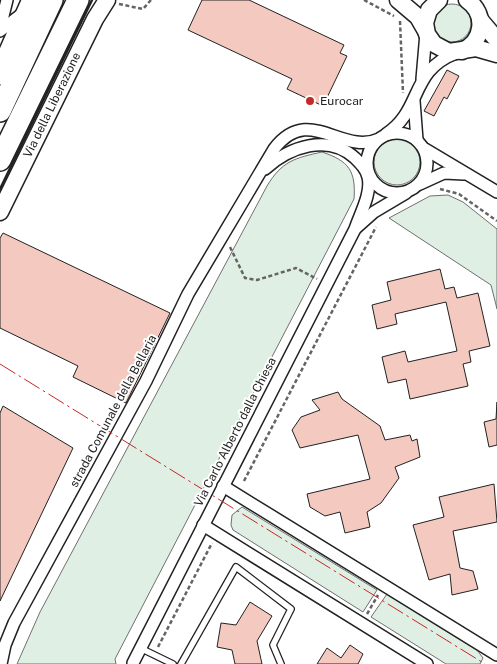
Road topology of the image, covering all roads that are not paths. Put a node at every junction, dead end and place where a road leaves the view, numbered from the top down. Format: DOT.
graph roads {
  1 [pos="7,0"];
  2 [pos="78,0"];
  3 [pos="398,0"];
  4 [pos="440,0"];
  5 [pos="467,0"];
  6 [pos="39,1"];
  7 [pos="112,1"];
  8 [pos="481,12"];
  9 [pos="0,30"];
  10 [pos="426,31"];
  11 [pos="497,40"];
  12 [pos="462,50"];
  13 [pos="497,54"];
  14 [pos="0,74"];
  15 [pos="422,78"];
  16 [pos="408,100"];
  17 [pos="0,111"];
  18 [pos="380,138"];
  19 [pos="421,145"];
  20 [pos="0,160"];
  21 [pos="259,174"];
  22 [pos="468,174"];
  23 [pos="413,188"];
  24 [pos="497,192"];
  25 [pos="0,212"];
  26 [pos="355,229"];
  27 [pos="223,486"];
  28 [pos="203,525"];
  29 [pos="140,648"];
  30 [pos="497,655"];
  31 [pos="133,663"];
  32 [pos="1,664"];
  33 [pos="173,664"];
  34 [pos="181,664"];
  35 [pos="281,664"];
  36 [pos="427,664"];
  1 -- 9 [label="street"];
  2 -- 20 [label="highway"];
  3 -- 10 [label="street"];
  4 -- 10 [label="street"];
  5 -- 8 [label="street"];
  6 -- 9 [label="street"];
  6 -- 14 [label="highway"];
  6 -- 17 [label="highway"];
  7 -- 25 [label="street, Via della Liberazione"];
  8 -- 11 [label="street"];
  8 -- 12 [label="street"];
  10 -- 12 [label="street"];
  10 -- 15 [label="street"];
  12 -- 13 [label="street"];
  12 -- 15 [label="street"];
  15 -- 16 [label="street"];
  16 -- 18 [label="street"];
  16 -- 19 [label="street"];
  18 -- 19 [label="street"];
  18 -- 21 [label="street"];
  18 -- 23 [label="street"];
  19 -- 22 [label="street"];
  19 -- 23 [label="street"];
  21 -- 26 [label="street, Via Carlo Alberto dalla Chiesa"];
  21 -- 32 [label="street, strada Comunale della Bellaria"];
  22 -- 23 [label="street, Via Carlo Alberto dalla Chiesa"];
  22 -- 24 [label="street"];
  23 -- 26 [label="street, Via Carlo Alberto dalla Chiesa"];
  26 -- 27 [label="street, Via Carlo Alberto dalla Chiesa"];
  27 -- 28 [label="street, Via Carlo Alberto dalla Chiesa"];
  27 -- 30 [label="street"];
  28 -- 29 [label="street, Via Carlo Alberto dalla Chiesa"];
  28 -- 36 [label="street"];
  29 -- 31 [label="street, Via Carlo Alberto dalla Chiesa"];
  29 -- 33 [label="lane"];
  34 -- 35 [label="lane"];
}
